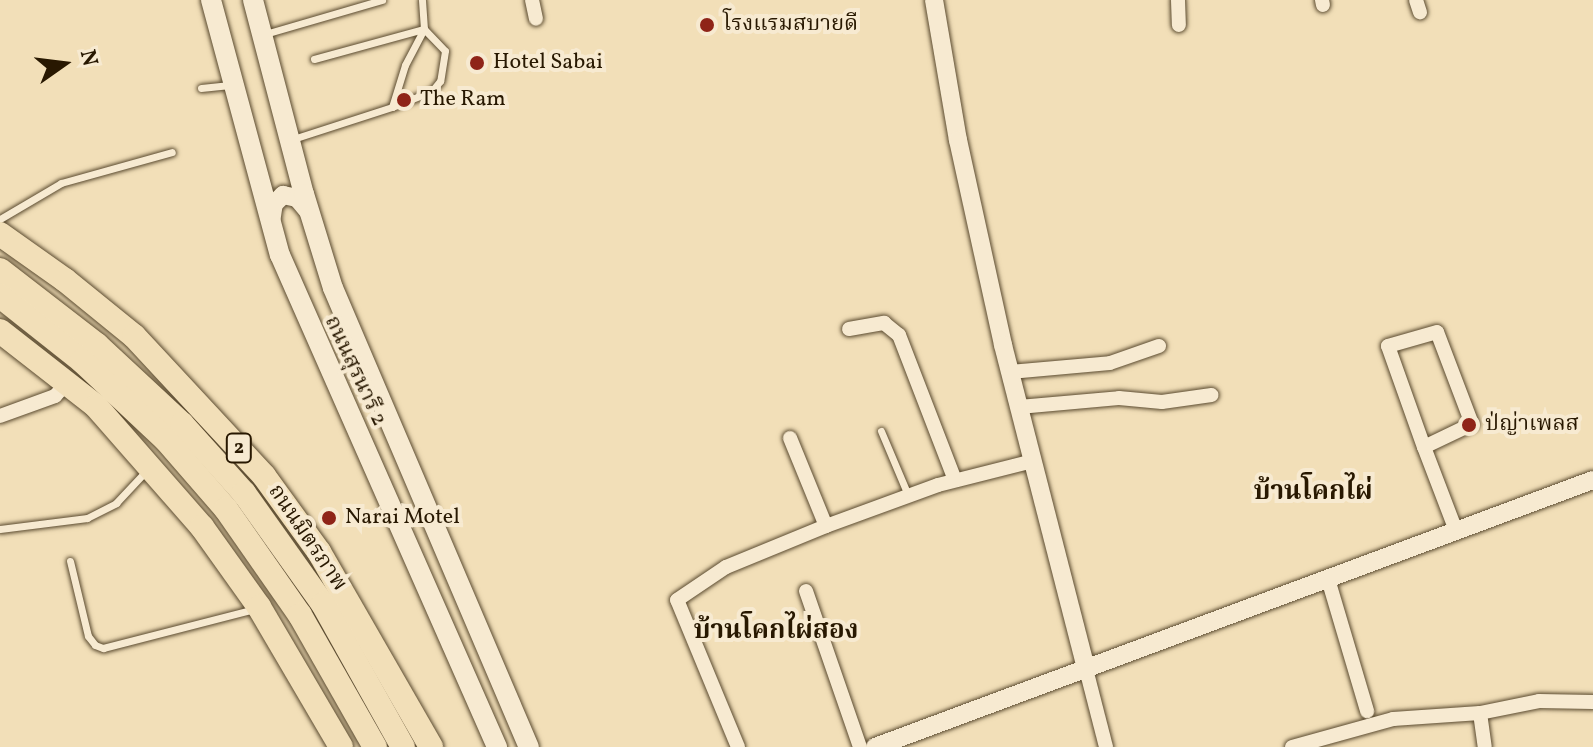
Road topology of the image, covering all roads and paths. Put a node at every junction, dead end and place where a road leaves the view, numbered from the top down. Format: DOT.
graph roads {
  1 [pos="211,0"];
  2 [pos="253,0"];
  3 [pos="382,0"];
  4 [pos="422,0"];
  5 [pos="532,0"];
  6 [pos="934,0"];
  7 [pos="1178,0"];
  8 [pos="536,19"];
  9 [pos="1179,25"];
  10 [pos="424,29"];
  11 [pos="262,35"];
  12 [pos="314,59"];
  13 [pos="233,85"];
  14 [pos="201,88"];
  15 [pos="392,107"];
  16 [pos="288,140"];
  17 [pos="172,152"];
  18 [pos="308,211"];
  19 [pos="0,219"];
  20 [pos="271,225"];
  21 [pos="0,234"];
  22 [pos="0,270"];
  23 [pos="0,296"];
  24 [pos="849,329"];
  25 [pos="0,331"];
  26 [pos="1159,346"];
  27 [pos="1010,372"];
  28 [pos="67,383"];
  29 [pos="1212,395"];
  30 [pos="1019,407"];
  31 [pos="0,416"];
  32 [pos="881,431"];
  33 [pos="790,438"];
  34 [pos="1424,447"];
  35 [pos="1033,461"];
  36 [pos="151,465"];
  37 [pos="955,480"];
  38 [pos="1593,480"];
  39 [pos="908,495"];
  40 [pos="826,526"];
  41 [pos="0,529"];
  42 [pos="1456,531"];
  43 [pos="70,561"];
  44 [pos="1328,579"];
  45 [pos="806,591"];
  46 [pos="259,607"];
  47 [pos="1086,669"];
  48 [pos="1593,702"];
  49 [pos="1367,711"];
  50 [pos="1480,713"];
  51 [pos="426,742"];
  52 [pos="341,747"];
  53 [pos="375,747"];
  54 [pos="403,747"];
  55 [pos="497,747"];
  56 [pos="529,747"];
  57 [pos="738,747"];
  58 [pos="860,747"];
  59 [pos="875,747"];
  60 [pos="1106,747"];
  61 [pos="1292,747"];
  62 [pos="1485,747"];
  1 -- 13 [label="main road, ถนนสุรนารี 2"];
  2 -- 11 [label="main road, ถนนสุรนารี 2"];
  3 -- 11 [label="lane"];
  4 -- 10 [label="lane"];
  5 -- 8 [label="street"];
  6 -- 27 [label="street"];
  7 -- 9 [label="street"];
  10 -- 12 [label="lane"];
  10 -- 15 [label="lane"];
  10 -- 15 [label="lane"];
  11 -- 16 [label="main road, ถนนสุรนารี 2"];
  13 -- 14 [label="lane"];
  13 -- 20 [label="main road, ถนนสุรนารี 2"];
  15 -- 16 [label="lane"];
  16 -- 18 [label="main road, ถนนสุรนารี 2"];
  17 -- 19 [label="lane"];
  18 -- 20 [label="street"];
  18 -- 56 [label="main road, ถนนสุรนารี 2"];
  20 -- 55 [label="main road, ถนนสุรนารี 2"];
  21 -- 51 [label="highway, ถนนมิตรภาพ / 2"];
  22 -- 54 [label="highway, ถนนมิตรภาพ / 2"];
  23 -- 53 [label="highway, 2"];
  24 -- 37 [label="street"];
  25 -- 28 [label="highway"];
  26 -- 27 [label="street"];
  27 -- 30 [label="street"];
  28 -- 31 [label="street"];
  28 -- 36 [label="highway"];
  29 -- 30 [label="street"];
  30 -- 35 [label="street"];
  32 -- 39 [label="lane"];
  33 -- 40 [label="street"];
  34 -- 34 [label="street"];
  34 -- 42 [label="street"];
  35 -- 37 [label="street"];
  35 -- 47 [label="street"];
  36 -- 41 [label="lane"];
  36 -- 46 [label="highway"];
  37 -- 39 [label="street"];
  38 -- 42 [label="street"];
  39 -- 40 [label="street"];
  40 -- 57 [label="street"];
  42 -- 44 [label="street"];
  43 -- 46 [label="lane"];
  44 -- 47 [label="street"];
  44 -- 49 [label="street"];
  45 -- 58 [label="street"];
  46 -- 52 [label="highway"];
  47 -- 59 [label="street"];
  47 -- 60 [label="street"];
  48 -- 50 [label="street"];
  50 -- 61 [label="street"];
  50 -- 62 [label="street"];
}
